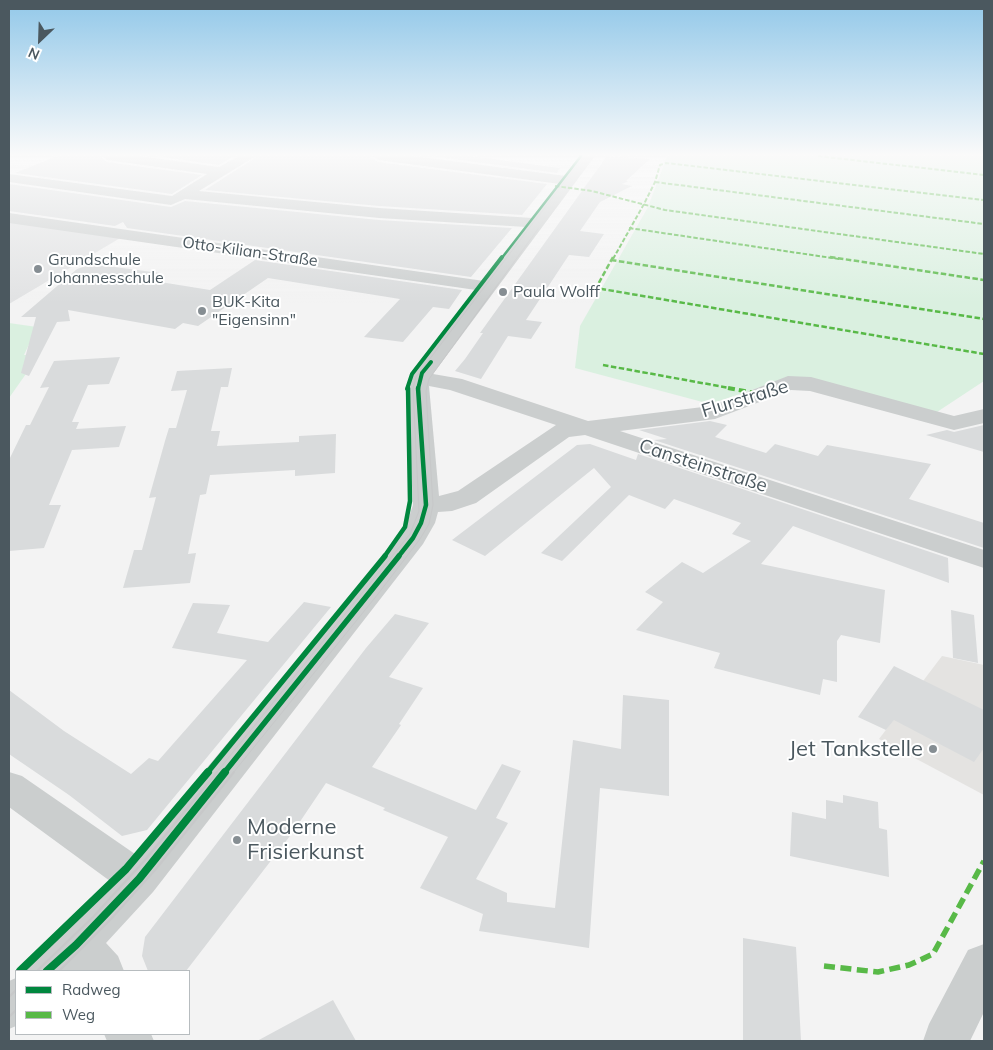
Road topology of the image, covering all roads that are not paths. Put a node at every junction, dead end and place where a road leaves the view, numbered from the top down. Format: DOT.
graph roads {
  1 [pos="164,205"];
  2 [pos="297,205"];
  3 [pos="551,205"];
  4 [pos="149,214"];
  5 [pos="9,218"];
  6 [pos="135,223"];
  7 [pos="537,223"];
  8 [pos="118,233"];
  9 [pos="490,287"];
  10 [pos="420,378"];
  11 [pos="984,416"];
  12 [pos="591,428"];
  13 [pos="426,505"];
  14 [pos="984,560"];
  15 [pos="9,787"];
  16 [pos="139,879"];
  17 [pos="75,962"];
  18 [pos="984,965"];
  19 [pos="946,1041"];
  1 -- 4 [label="street"];
  2 -- 7 [label="street"];
  3 -- 7 [label="street"];
  5 -- 8 [label="street, Otto-Kilian-Straße"];
  6 -- 8 [label="street"];
  7 -- 9 [label="street"];
  8 -- 9 [label="street, Otto-Kilian-Straße"];
  9 -- 10 [label="street"];
  10 -- 12 [label="street, Cansteinstraße"];
  10 -- 13 [label="street"];
  11 -- 12 [label="street, Flurstraße"];
  12 -- 13 [label="street, Flurstraße"];
  12 -- 14 [label="street, Cansteinstraße"];
  13 -- 16 [label="street"];
  15 -- 16 [label="street"];
  16 -- 17 [label="street"];
  18 -- 19 [label="street"];
}
